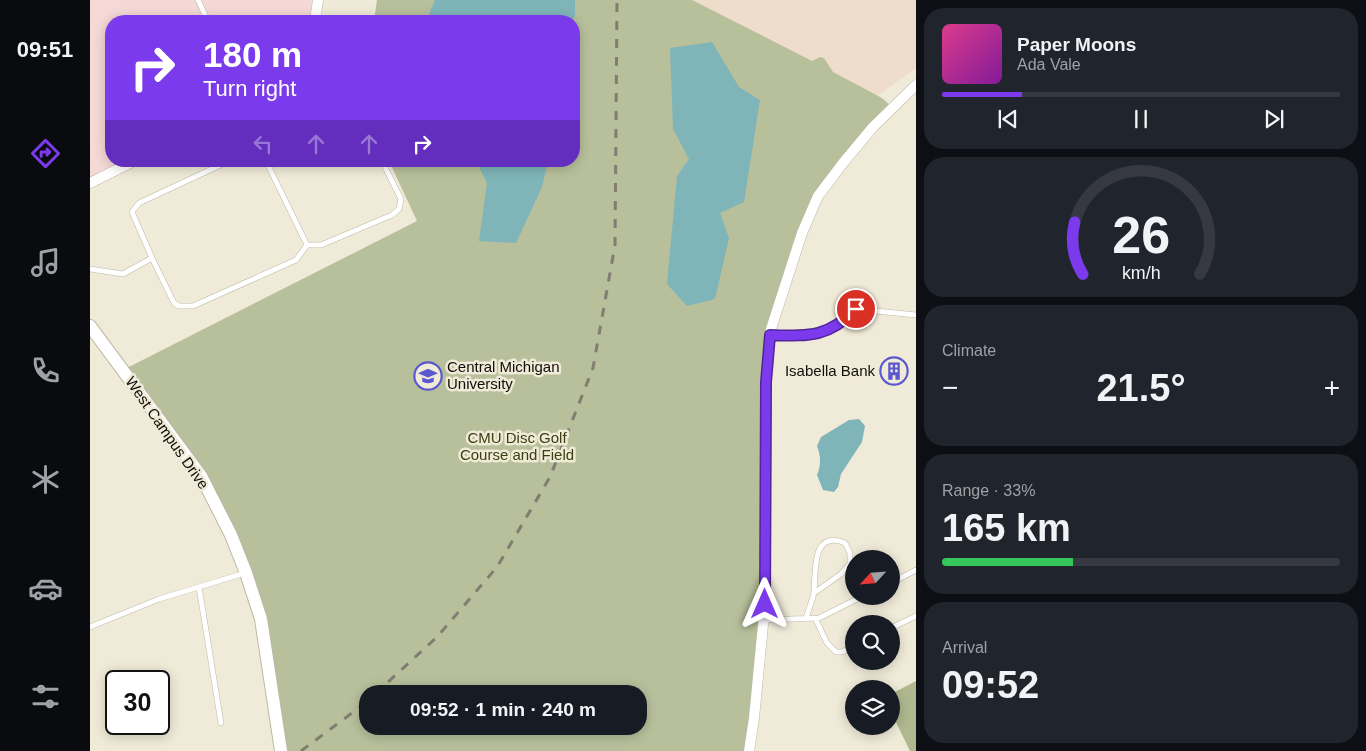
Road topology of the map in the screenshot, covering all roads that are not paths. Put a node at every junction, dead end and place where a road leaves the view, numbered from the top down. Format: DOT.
graph roads {
  1 [pos="198,0"];
  2 [pos="318,0"];
  3 [pos="205,15"];
  4 [pos="316,15"];
  5 [pos="916,85"];
  6 [pos="122,167"];
  7 [pos="216,167"];
  8 [pos="269,167"];
  9 [pos="385,167"];
  10 [pos="90,183"];
  11 [pos="307,246"];
  12 [pos="152,258"];
  13 [pos="90,269"];
  14 [pos="916,314"];
  15 [pos="90,326"];
  16 [pos="770,335"];
  17 [pos="916,570"];
  18 [pos="246,573"];
  19 [pos="900,578"];
  20 [pos="199,587"];
  21 [pos="814,592"];
  22 [pos="845,604"];
  23 [pos="916,616"];
  24 [pos="815,618"];
  25 [pos="806,619"];
  26 [pos="764,620"];
  27 [pos="900,624"];
  28 [pos="90,627"];
  29 [pos="845,650"];
  30 [pos="221,723"];
  31 [pos="280,751"];
  32 [pos="749,751"];
  1 -- 3 [label="lane"];
  2 -- 4 [label="street"];
  5 -- 16 [label="street"];
  6 -- 10 [label="street"];
  7 -- 12 [label="lane"];
  8 -- 11 [label="lane"];
  9 -- 11 [label="lane"];
  11 -- 12 [label="lane"];
  12 -- 13 [label="lane"];
  14 -- 16 [label="lane"];
  15 -- 18 [label="street, West Campus Drive"];
  16 -- 26 [label="street"];
  17 -- 19 [label="lane"];
  18 -- 20 [label="lane"];
  18 -- 31 [label="street, West Campus Drive"];
  20 -- 28 [label="lane"];
  20 -- 30 [label="lane"];
  21 -- 21 [label="lane"];
  21 -- 25 [label="lane"];
  22 -- 24 [label="lane"];
  23 -- 27 [label="lane"];
  24 -- 25 [label="lane"];
  24 -- 29 [label="lane"];
  25 -- 26 [label="lane"];
  26 -- 32 [label="street"];
}
